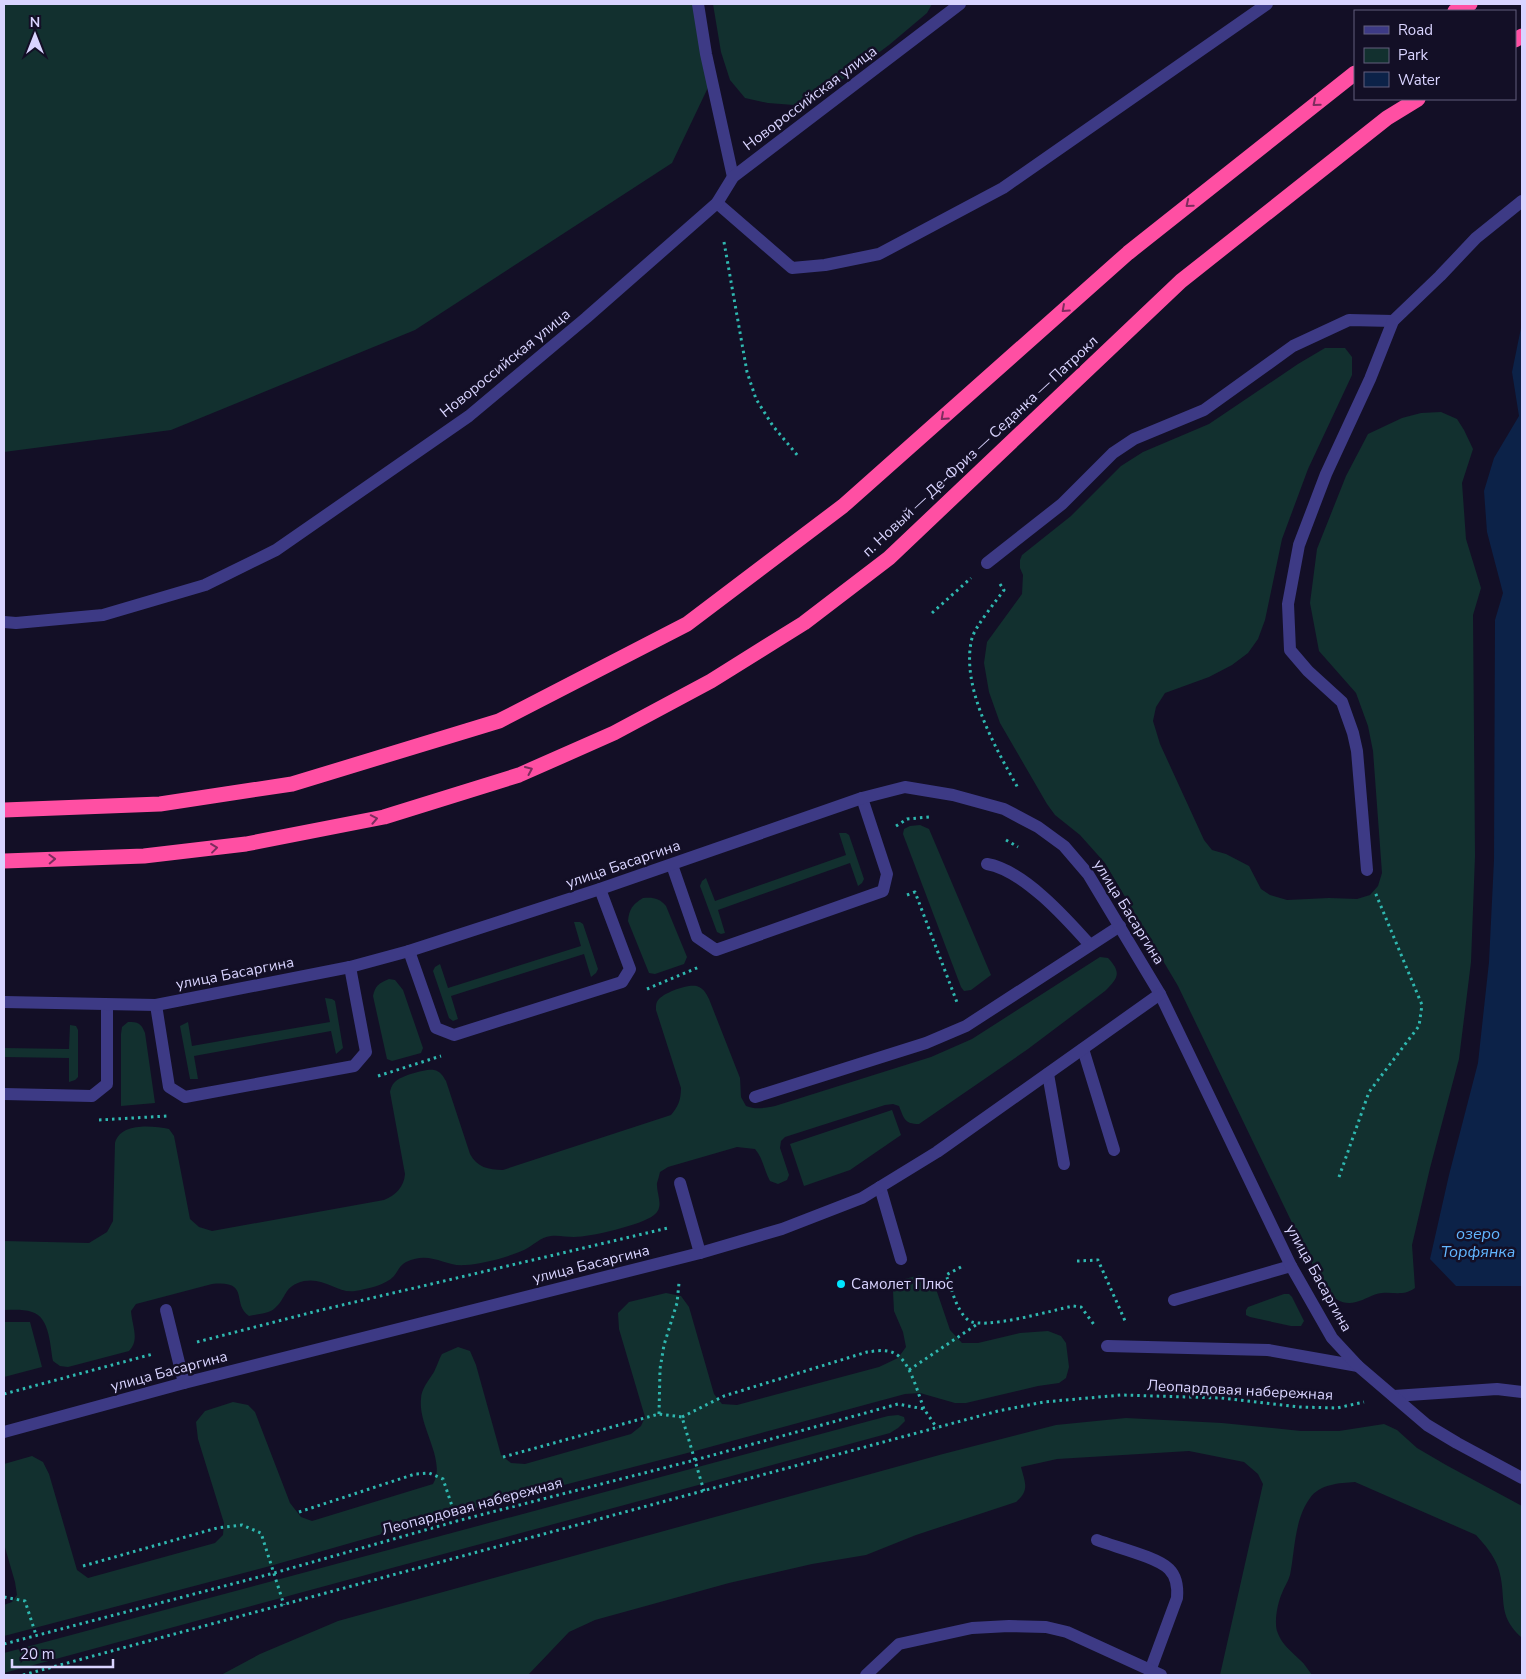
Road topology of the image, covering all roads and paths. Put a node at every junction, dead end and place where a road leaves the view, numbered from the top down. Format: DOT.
graph roads {
  1 [pos="698,4"];
  2 [pos="960,4"];
  3 [pos="1267,4"];
  4 [pos="1470,4"];
  5 [pos="1457,10"];
  6 [pos="1354,74"];
  7 [pos="1416,100"];
  8 [pos="732,177"];
  9 [pos="1522,201"];
  10 [pos="717,203"];
  11 [pos="1393,321"];
  12 [pos="798,456"];
  13 [pos="987,563"];
  14 [pos="932,612"];
  15 [pos="4,622"];
  16 [pos="862,798"];
  17 [pos="4,810"];
  18 [pos="1038,827"];
  19 [pos="4,861"];
  20 [pos="987,864"];
  21 [pos="672,865"];
  22 [pos="1367,870"];
  23 [pos="600,889"];
  24 [pos="899,898"];
  25 [pos="1120,926"];
  26 [pos="1090,945"];
  27 [pos="408,951"];
  28 [pos="704,965"];
  29 [pos="350,967"];
  30 [pos="644,990"];
  31 [pos="1160,994"];
  32 [pos="4,1002"];
  33 [pos="107,1005"];
  34 [pos="156,1005"];
  35 [pos="966,1026"];
  36 [pos="1083,1049"];
  37 [pos="434,1058"];
  38 [pos="1048,1074"];
  39 [pos="373,1077"];
  40 [pos="4,1094"];
  41 [pos="755,1097"];
  42 [pos="165,1116"];
  43 [pos="111,1120"];
  44 [pos="1114,1150"];
  45 [pos="1064,1164"];
  46 [pos="1339,1177"];
  47 [pos="680,1183"];
  48 [pos="880,1187"];
  49 [pos="693,1225"];
  50 [pos="700,1253"];
  51 [pos="901,1259"];
  52 [pos="1077,1261"];
  53 [pos="1291,1266"];
  54 [pos="961,1267"];
  55 [pos="680,1277"];
  56 [pos="1174,1300"];
  57 [pos="166,1310"];
  58 [pos="976,1324"];
  59 [pos="1106,1346"];
  60 [pos="1136,1347"];
  61 [pos="175,1348"];
  62 [pos="1358,1366"];
  63 [pos="909,1370"];
  64 [pos="184,1384"];
  65 [pos="1522,1392"];
  66 [pos="4,1394"];
  67 [pos="1394,1396"];
  68 [pos="924,1409"];
  69 [pos="659,1414"];
  70 [pos="682,1417"];
  71 [pos="937,1428"];
  72 [pos="4,1432"];
  73 [pos="503,1457"];
  74 [pos="695,1460"];
  75 [pos="1522,1478"];
  76 [pos="704,1491"];
  77 [pos="298,1512"];
  78 [pos="457,1521"];
  79 [pos="1097,1540"];
  80 [pos="83,1566"];
  81 [pos="274,1573"];
  82 [pos="4,1597"];
  83 [pos="284,1605"];
  84 [pos="36,1635"];
  85 [pos="4,1644"];
  86 [pos="1156,1673"];
  87 [pos="24,1675"];
  88 [pos="866,1675"];
  1 -- 8 [label="street"];
  2 -- 8 [label="street, Новороссийская улица"];
  3 -- 10 [label="street"];
  4 -- 5 [label="highway"];
  6 -- 17 [label="highway, one-way"];
  19 -- 7 [label="highway, п. Новый — Де-Фриз — Седанка — Патрокл, one-way"];
  8 -- 10 [label="street, Новороссийская улица"];
  9 -- 11 [label="street"];
  10 -- 12 [label="path"];
  10 -- 15 [label="street, Новороссийская улица"];
  11 -- 13 [label="street"];
  11 -- 22 [label="street"];
  13 -- 14 [label="path"];
  13 -- 18 [label="path"];
  16 -- 18 [label="street, улица Басаргина"];
  16 -- 21 [label="street, улица Басаргина"];
  16 -- 21 [label="street"];
  18 -- 25 [label="street, улица Басаргина"];
  20 -- 26 [label="street"];
  21 -- 23 [label="street, улица Басаргина"];
  22 -- 46 [label="path"];
  23 -- 27 [label="street, улица Басаргина"];
  23 -- 27 [label="street"];
  24 -- 35 [label="path"];
  25 -- 26 [label="street"];
  25 -- 31 [label="street, улица Басаргина"];
  26 -- 35 [label="street"];
  27 -- 29 [label="street, улица Басаргина"];
  28 -- 30 [label="path"];
  29 -- 34 [label="street, улица Басаргина"];
  29 -- 34 [label="street"];
  31 -- 36 [label="street, улица Басаргина"];
  31 -- 53 [label="street, улица Басаргина"];
  32 -- 33 [label="street, улица Басаргина"];
  33 -- 34 [label="street, улица Басаргина"];
  33 -- 40 [label="street"];
  35 -- 41 [label="street"];
  36 -- 38 [label="street, улица Басаргина"];
  36 -- 44 [label="street"];
  37 -- 39 [label="path"];
  38 -- 45 [label="street"];
  38 -- 48 [label="street, улица Басаргина"];
  42 -- 43 [label="path"];
  47 -- 49 [label="street"];
  48 -- 50 [label="street, улица Басаргина"];
  48 -- 51 [label="street"];
  49 -- 50 [label="street"];
  49 -- 61 [label="path"];
  50 -- 64 [label="street, улица Басаргина"];
  52 -- 60 [label="path"];
  53 -- 56 [label="street"];
  53 -- 62 [label="street, улица Басаргина"];
  54 -- 58 [label="path"];
  55 -- 69 [label="path"];
  57 -- 61 [label="street"];
  58 -- 59 [label="path"];
  58 -- 63 [label="path"];
  59 -- 60 [label="street"];
  60 -- 62 [label="street"];
  61 -- 64 [label="street"];
  61 -- 66 [label="path"];
  62 -- 67 [label="street, улица Басаргина"];
  63 -- 68 [label="path"];
  63 -- 70 [label="path"];
  64 -- 72 [label="street, улица Басаргина"];
  65 -- 67 [label="street"];
  67 -- 71 [label="path, Леопардовая набережная"];
  67 -- 75 [label="street, улица Басаргина"];
  68 -- 71 [label="path"];
  68 -- 74 [label="path, Леопардовая набережная"];
  69 -- 70 [label="path"];
  69 -- 73 [label="path"];
  70 -- 74 [label="path"];
  71 -- 76 [label="path, Леопардовая набережная"];
  74 -- 76 [label="path"];
  74 -- 78 [label="path, Леопардовая набережная"];
  76 -- 83 [label="path, Леопардовая набережная"];
  77 -- 78 [label="path"];
  78 -- 81 [label="path, Леопардовая набережная"];
  79 -- 86 [label="street"];
  80 -- 81 [label="path"];
  81 -- 83 [label="path"];
  81 -- 84 [label="path, Леопардовая набережная"];
  82 -- 84 [label="path"];
  83 -- 87 [label="path, Леопардовая набережная"];
  84 -- 85 [label="path, Леопардовая набережная"];
  86 -- 88 [label="street"];
}
